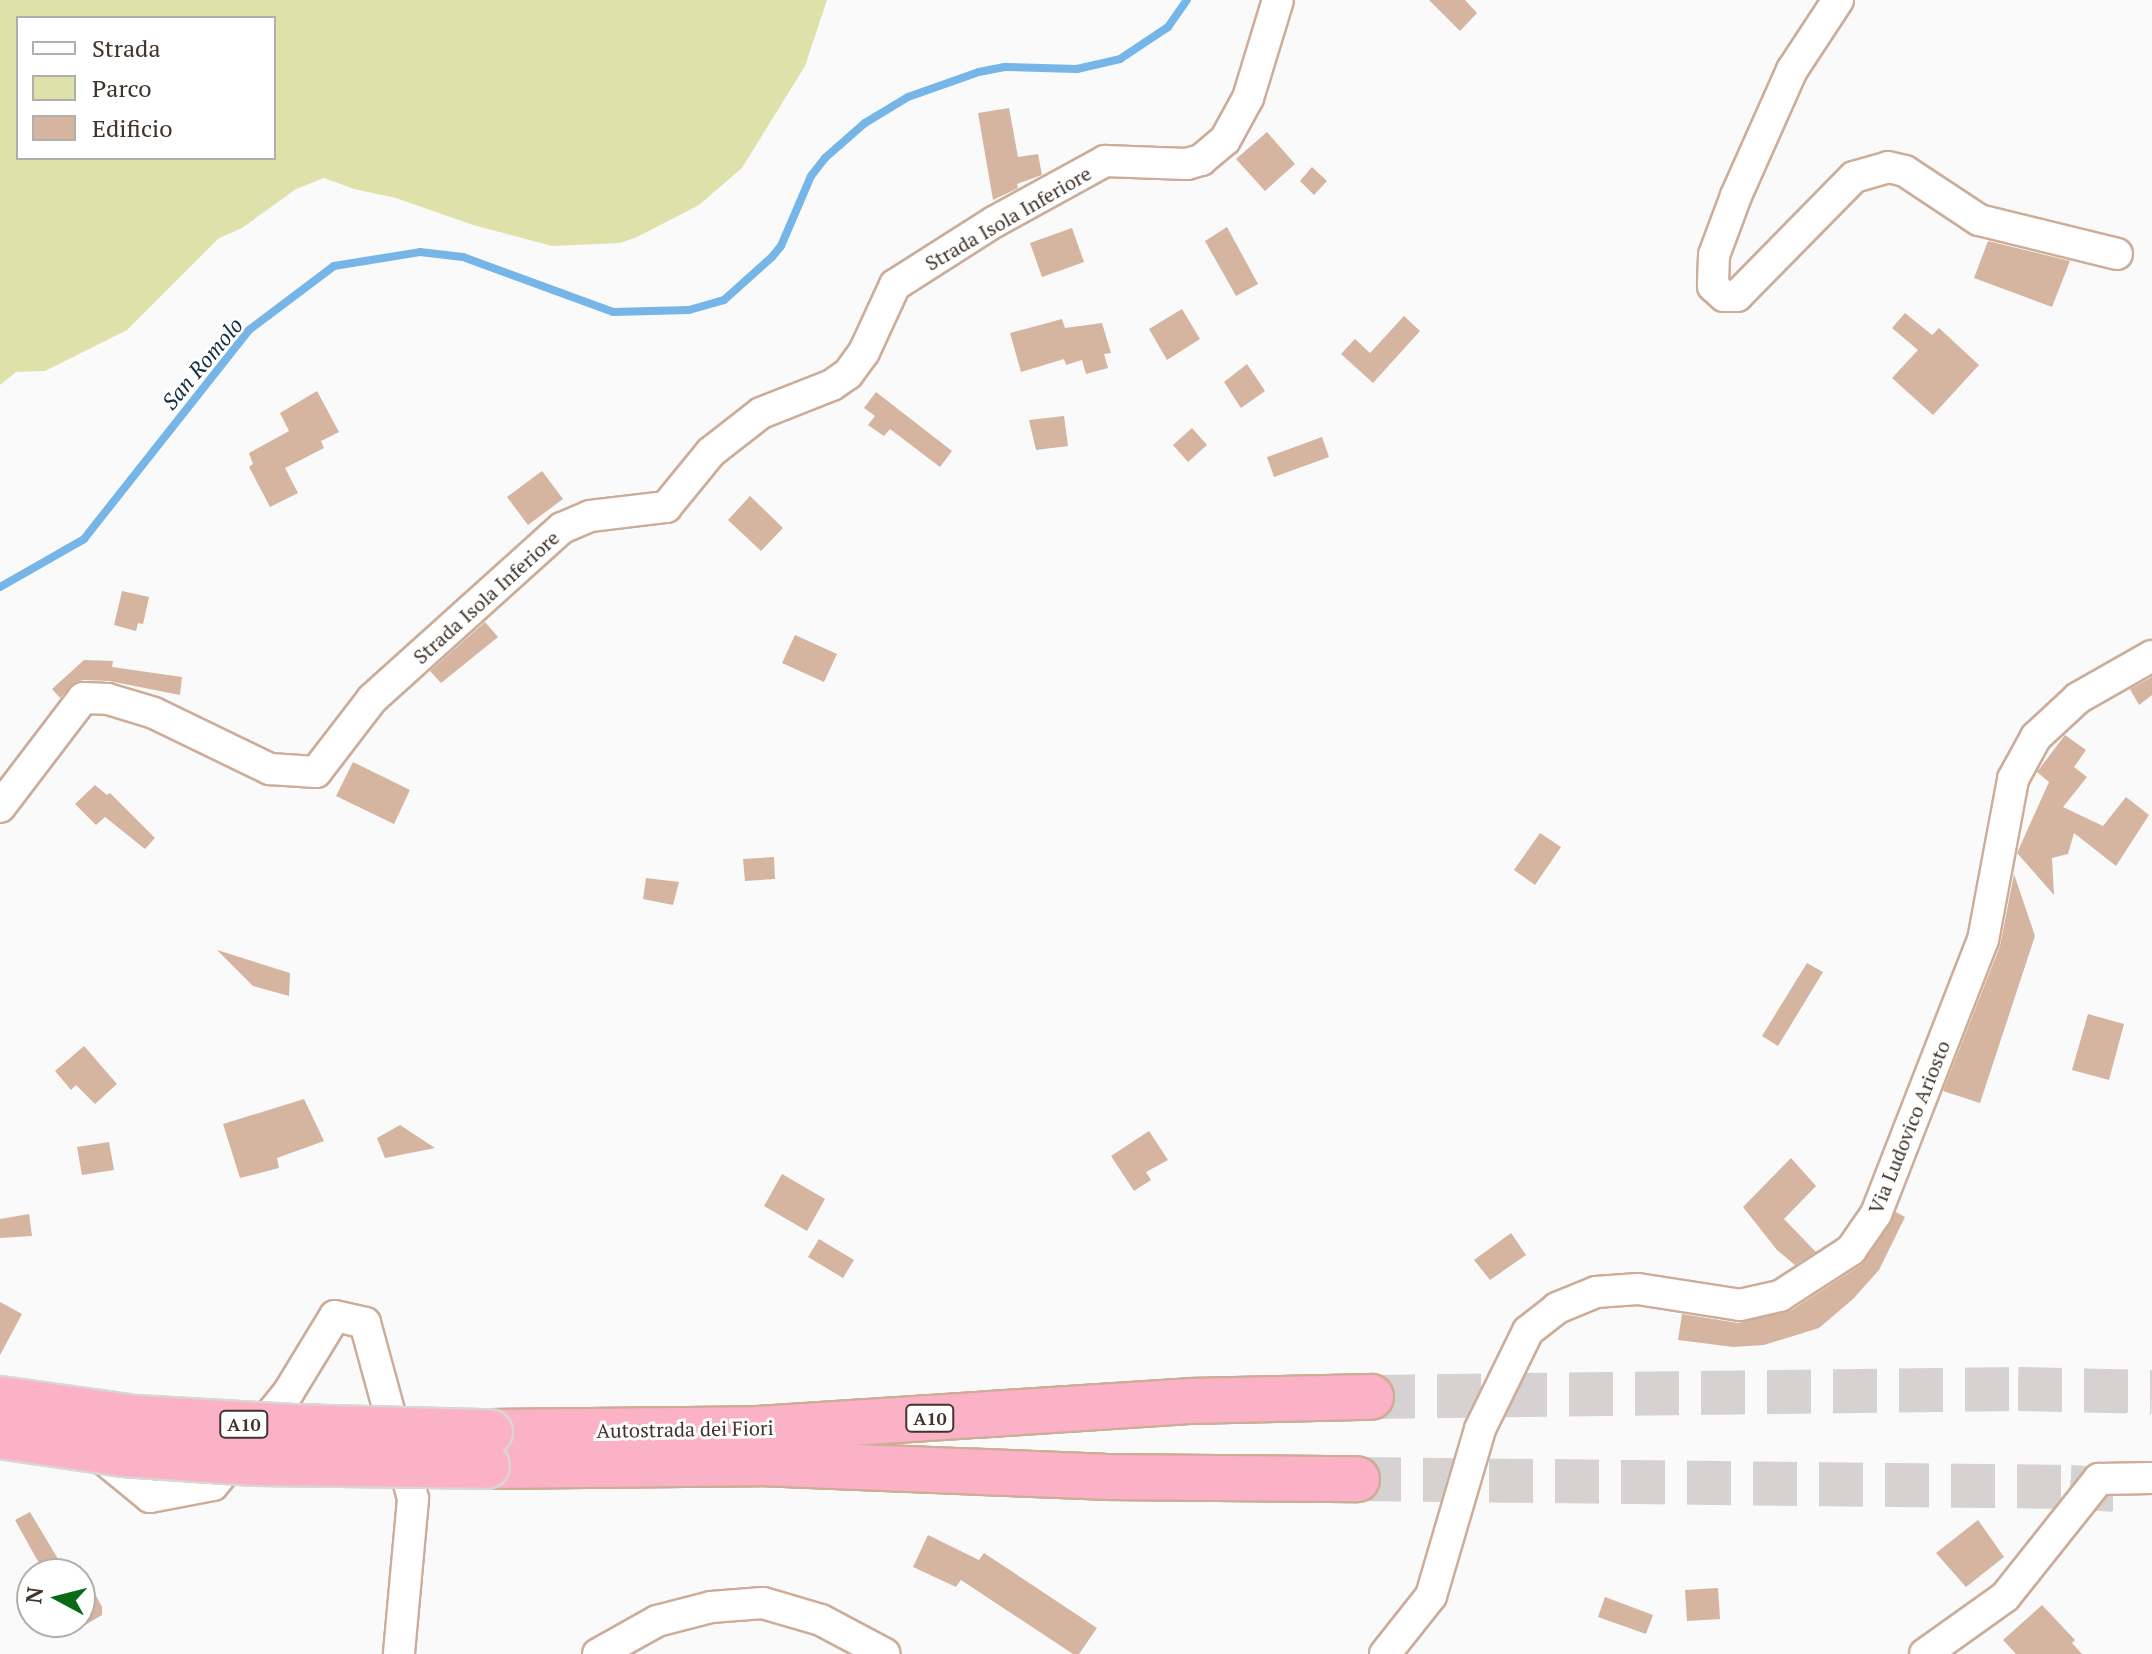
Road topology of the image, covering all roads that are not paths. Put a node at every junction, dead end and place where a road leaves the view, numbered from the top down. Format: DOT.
graph roads {
  1 [pos="1278,0"];
  2 [pos="1838,0"];
  3 [pos="2117,254"];
  4 [pos="2152,656"];
  5 [pos="0,807"];
  6 [pos="0,1382"];
  7 [pos="1371,1397"];
  8 [pos="0,1399"];
  9 [pos="0,1436"];
  10 [pos="488,1449"];
  11 [pos="2152,1478"];
  12 [pos="1357,1479"];
  13 [pos="399,1654"];
  14 [pos="598,1654"];
  15 [pos="885,1654"];
  16 [pos="1385,1654"];
  17 [pos="1925,1654"];
  1 -- 5 [label="street, Strada Isola Inferiore"];
  2 -- 3 [label="street"];
  4 -- 16 [label="street, Via Ludovico Ariosto"];
  6 -- 13 [label="street"];
  7 -- 10 [label="highway, Autostrada dei Fiori / A10"];
  8 -- 10 [label="highway, Autostrada dei Fiori / A10, bridge"];
  9 -- 10 [label="highway, Autostrada dei Fiori / A10, bridge"];
  10 -- 12 [label="highway, Autostrada dei Fiori / A10"];
  11 -- 17 [label="street"];
  14 -- 15 [label="street"];
}
